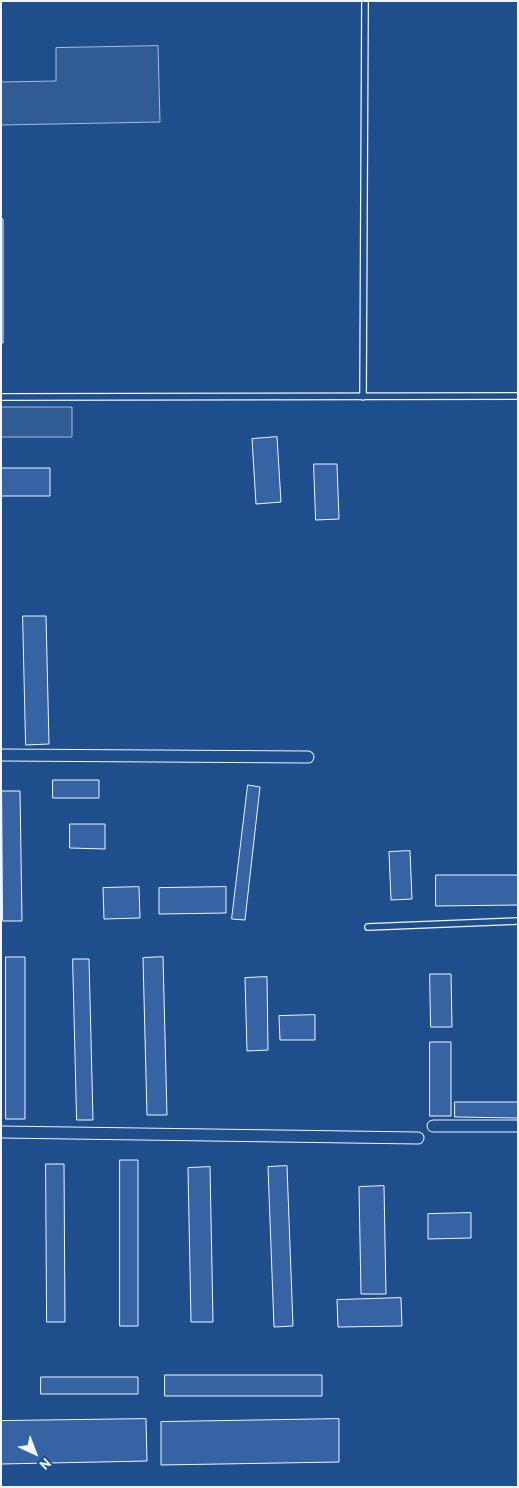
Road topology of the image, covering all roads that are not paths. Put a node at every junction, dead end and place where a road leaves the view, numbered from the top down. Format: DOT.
graph roads {
  1 [pos="365,1"];
  2 [pos="518,396"];
  3 [pos="363,397"];
  4 [pos="1,398"];
  5 [pos="1,755"];
  6 [pos="308,757"];
  7 [pos="518,921"];
  8 [pos="368,927"];
  9 [pos="433,1126"];
  10 [pos="518,1126"];
  11 [pos="1,1132"];
  12 [pos="418,1138"];
  1 -- 3 [label="lane"];
  2 -- 3 [label="lane"];
  3 -- 4 [label="lane"];
  5 -- 6 [label="street"];
  7 -- 8 [label="lane"];
  9 -- 10 [label="street"];
  11 -- 12 [label="street"];
}
